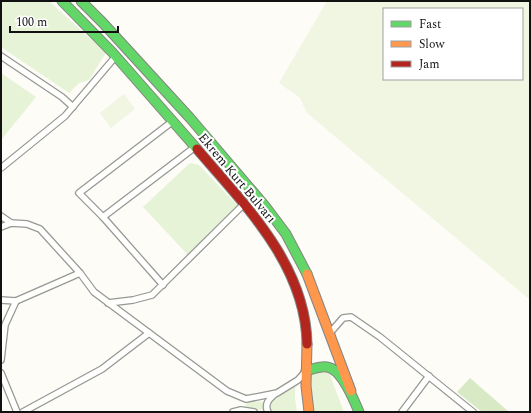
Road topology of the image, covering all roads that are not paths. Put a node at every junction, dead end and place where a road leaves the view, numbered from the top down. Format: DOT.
graph roads {
  1 [pos="62,1"];
  2 [pos="81,1"];
  3 [pos="1,56"];
  4 [pos="116,56"];
  5 [pos="73,107"];
  6 [pos="173,121"];
  7 [pos="195,147"];
  8 [pos="1,168"];
  9 [pos="244,204"];
  10 [pos="1,216"];
  11 [pos="103,218"];
  12 [pos="11,223"];
  13 [pos="1,227"];
  14 [pos="80,273"];
  15 [pos="163,285"];
  16 [pos="1,300"];
  17 [pos="16,300"];
  18 [pos="108,303"];
  19 [pos="149,333"];
  20 [pos="329,334"];
  21 [pos="1,360"];
  22 [pos="306,371"];
  23 [pos="1,373"];
  24 [pos="429,376"];
  25 [pos="351,391"];
  26 [pos="277,393"];
  27 [pos="246,399"];
  28 [pos="241,410"];
  29 [pos="17,412"];
  30 [pos="23,412"];
  31 [pos="233,412"];
  32 [pos="254,412"];
  33 [pos="268,412"];
  34 [pos="309,412"];
  35 [pos="359,412"];
  36 [pos="402,412"];
  37 [pos="473,412"];
  1 -- 4 [label="main road, Ekrem Kurt Bulvarı"];
  2 -- 20 [label="main road, Ekrem Kurt Bulvarı"];
  3 -- 5 [label="street"];
  4 -- 5 [label="street"];
  4 -- 6 [label="main road, Ekrem Kurt Bulvarı"];
  5 -- 8 [label="street"];
  6 -- 7 [label="main road, Ekrem Kurt Bulvarı"];
  6 -- 11 [label="street"];
  7 -- 9 [label="main road, Ekrem Kurt Bulvarı"];
  7 -- 11 [label="street"];
  9 -- 15 [label="street"];
  9 -- 22 [label="main road, Ekrem Kurt Bulvarı"];
  10 -- 12 [label="street"];
  11 -- 15 [label="street"];
  12 -- 13 [label="street"];
  12 -- 14 [label="street"];
  14 -- 17 [label="street"];
  14 -- 18 [label="street"];
  15 -- 18 [label="street"];
  16 -- 17 [label="street"];
  17 -- 21 [label="street"];
  18 -- 19 [label="street"];
  19 -- 27 [label="street"];
  19 -- 30 [label="street"];
  20 -- 24 [label="street"];
  20 -- 25 [label="main road, Ekrem Kurt Bulvarı"];
  22 -- 25 [label="main road"];
  22 -- 26 [label="street"];
  22 -- 34 [label="main road, Ekrem Kurt Bulvarı"];
  23 -- 29 [label="street"];
  24 -- 36 [label="street"];
  24 -- 37 [label="street"];
  25 -- 35 [label="main road, Ekrem Kurt Bulvarı"];
  26 -- 27 [label="street"];
  26 -- 33 [label="street"];
  27 -- 28 [label="street"];
  28 -- 31 [label="street"];
  28 -- 32 [label="street"];
}
